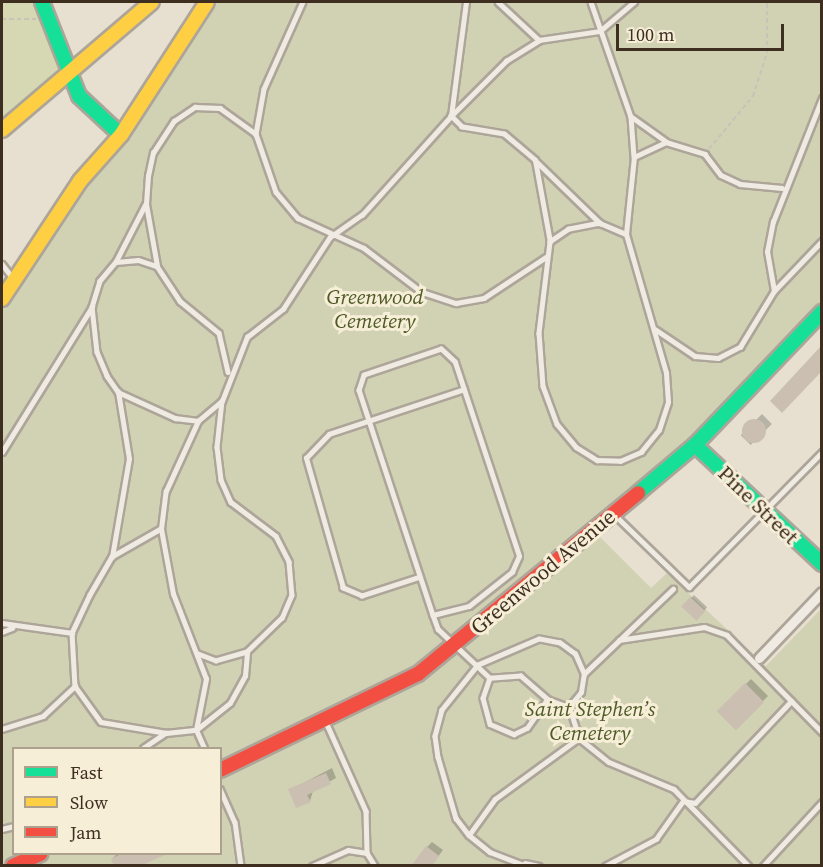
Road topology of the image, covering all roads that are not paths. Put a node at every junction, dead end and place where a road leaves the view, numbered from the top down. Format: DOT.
graph roads {
  1 [pos="44,2"];
  2 [pos="152,2"];
  3 [pos="207,2"];
  4 [pos="303,2"];
  5 [pos="466,2"];
  6 [pos="498,2"];
  7 [pos="591,2"];
  8 [pos="634,2"];
  9 [pos="600,31"];
  10 [pos="539,40"];
  11 [pos="69,76"];
  12 [pos="822,98"];
  13 [pos="452,117"];
  14 [pos="631,117"];
  15 [pos="2,130"];
  16 [pos="256,134"];
  17 [pos="121,135"];
  18 [pos="666,142"];
  19 [pos="634,156"];
  20 [pos="535,160"];
  21 [pos="782,188"];
  22 [pos="146,204"];
  23 [pos="600,224"];
  24 [pos="626,234"];
  25 [pos="330,237"];
  26 [pos="822,241"];
  27 [pos="550,243"];
  28 [pos="546,257"];
  29 [pos="116,262"];
  30 [pos="2,264"];
  31 [pos="157,266"];
  32 [pos="15,280"];
  33 [pos="774,291"];
  34 [pos="2,299"];
  35 [pos="92,308"];
  36 [pos="822,312"];
  37 [pos="654,328"];
  38 [pos="228,373"];
  39 [pos="464,389"];
  40 [pos="118,392"];
  41 [pos="222,400"];
  42 [pos="198,421"];
  43 [pos="369,421"];
  44 [pos="695,445"];
  45 [pos="2,452"];
  46 [pos="822,452"];
  47 [pos="765,510"];
  48 [pos="614,514"];
  49 [pos="161,529"];
  50 [pos="112,557"];
  51 [pos="822,564"];
  52 [pos="420,577"];
  53 [pos="673,588"];
  54 [pos="822,592"];
  55 [pos="433,615"];
  56 [pos="2,623"];
  57 [pos="12,628"];
  58 [pos="2,632"];
  59 [pos="72,633"];
  60 [pos="619,640"];
  61 [pos="455,644"];
  62 [pos="247,652"];
  63 [pos="198,654"];
  64 [pos="759,658"];
  65 [pos="478,665"];
  66 [pos="584,674"];
  67 [pos="490,678"];
  68 [pos="75,686"];
  69 [pos="547,699"];
  70 [pos="791,701"];
  71 [pos="569,707"];
  72 [pos="326,722"];
  73 [pos="2,729"];
  74 [pos="196,730"];
  75 [pos="822,732"];
  76 [pos="166,733"];
  77 [pos="579,738"];
  78 [pos="145,747"];
  79 [pos="204,747"];
  80 [pos="222,769"];
  81 [pos="222,793"];
  82 [pos="683,801"];
  83 [pos="822,802"];
  84 [pos="469,835"];
  85 [pos="366,853"];
  86 [pos="38,855"];
  87 [pos="526,864"];
  88 [pos="14,866"];
  89 [pos="241,866"];
  90 [pos="312,866"];
  91 [pos="375,866"];
  92 [pos="539,866"];
  93 [pos="605,866"];
  94 [pos="749,866"];
  95 [pos="763,866"];
  1 -- 11 [label="main road"];
  2 -- 11 [label="main road"];
  3 -- 17 [label="main road"];
  4 -- 16 [label="lane"];
  5 -- 13 [label="lane"];
  6 -- 10 [label="lane"];
  7 -- 9 [label="lane"];
  8 -- 9 [label="lane"];
  9 -- 10 [label="lane"];
  9 -- 14 [label="lane"];
  10 -- 13 [label="lane"];
  11 -- 15 [label="main road"];
  11 -- 17 [label="main road"];
  12 -- 21 [label="lane"];
  13 -- 20 [label="lane"];
  13 -- 25 [label="lane"];
  14 -- 18 [label="lane"];
  14 -- 19 [label="lane"];
  16 -- 22 [label="lane"];
  16 -- 25 [label="lane"];
  17 -- 32 [label="main road"];
  18 -- 19 [label="lane"];
  18 -- 21 [label="lane"];
  19 -- 24 [label="lane"];
  20 -- 23 [label="lane"];
  20 -- 27 [label="lane"];
  21 -- 33 [label="lane"];
  22 -- 29 [label="lane"];
  22 -- 31 [label="lane"];
  23 -- 24 [label="lane"];
  23 -- 27 [label="lane"];
  24 -- 37 [label="lane"];
  25 -- 28 [label="lane"];
  25 -- 38 [label="lane"];
  26 -- 33 [label="lane"];
  27 -- 28 [label="lane"];
  28 -- 37 [label="lane"];
  29 -- 31 [label="lane"];
  29 -- 35 [label="lane"];
  30 -- 32 [label="lane"];
  31 -- 38 [label="lane"];
  32 -- 34 [label="main road"];
  33 -- 37 [label="lane"];
  35 -- 40 [label="lane"];
  35 -- 45 [label="lane"];
  36 -- 44 [label="main road, Greenwood Avenue"];
  38 -- 41 [label="lane"];
  39 -- 43 [label="lane"];
  39 -- 43 [label="lane"];
  39 -- 55 [label="lane"];
  40 -- 42 [label="lane"];
  40 -- 50 [label="lane"];
  41 -- 42 [label="lane"];
  41 -- 62 [label="lane"];
  42 -- 49 [label="lane"];
  43 -- 52 [label="lane"];
  43 -- 52 [label="lane"];
  44 -- 47 [label="main road, Pine Street"];
  44 -- 48 [label="main road, Greenwood Avenue"];
  46 -- 47 [label="lane"];
  47 -- 48 [label="lane"];
  47 -- 51 [label="main road, Pine Street"];
  48 -- 61 [label="main road, Greenwood Avenue"];
  49 -- 50 [label="lane"];
  49 -- 63 [label="lane"];
  50 -- 59 [label="lane"];
  52 -- 55 [label="lane"];
  53 -- 60 [label="lane"];
  54 -- 64 [label="street"];
  55 -- 61 [label="lane"];
  56 -- 57 [label="lane"];
  57 -- 58 [label="lane"];
  57 -- 59 [label="lane"];
  59 -- 68 [label="lane"];
  60 -- 66 [label="lane"];
  60 -- 70 [label="lane"];
  61 -- 65 [label="lane"];
  61 -- 72 [label="main road, Greenwood Avenue"];
  62 -- 63 [label="lane"];
  62 -- 74 [label="lane"];
  63 -- 74 [label="lane"];
  65 -- 66 [label="lane"];
  65 -- 67 [label="lane"];
  65 -- 84 [label="lane"];
  66 -- 71 [label="lane"];
  67 -- 69 [label="lane"];
  67 -- 69 [label="lane"];
  68 -- 73 [label="lane"];
  68 -- 76 [label="lane"];
  69 -- 71 [label="lane"];
  70 -- 75 [label="lane"];
  70 -- 82 [label="lane"];
  71 -- 77 [label="lane"];
  72 -- 80 [label="main road, Greenwood Avenue"];
  72 -- 85 [label="lane"];
  74 -- 76 [label="lane"];
  74 -- 79 [label="lane"];
  76 -- 78 [label="lane"];
  77 -- 82 [label="lane"];
  77 -- 84 [label="lane"];
  81 -- 89 [label="lane"];
  82 -- 93 [label="lane"];
  82 -- 94 [label="lane"];
  83 -- 95 [label="lane"];
  84 -- 87 [label="lane"];
  85 -- 90 [label="lane"];
  85 -- 91 [label="lane"];
  86 -- 88 [label="main road"];
  87 -- 92 [label="lane"];
}
